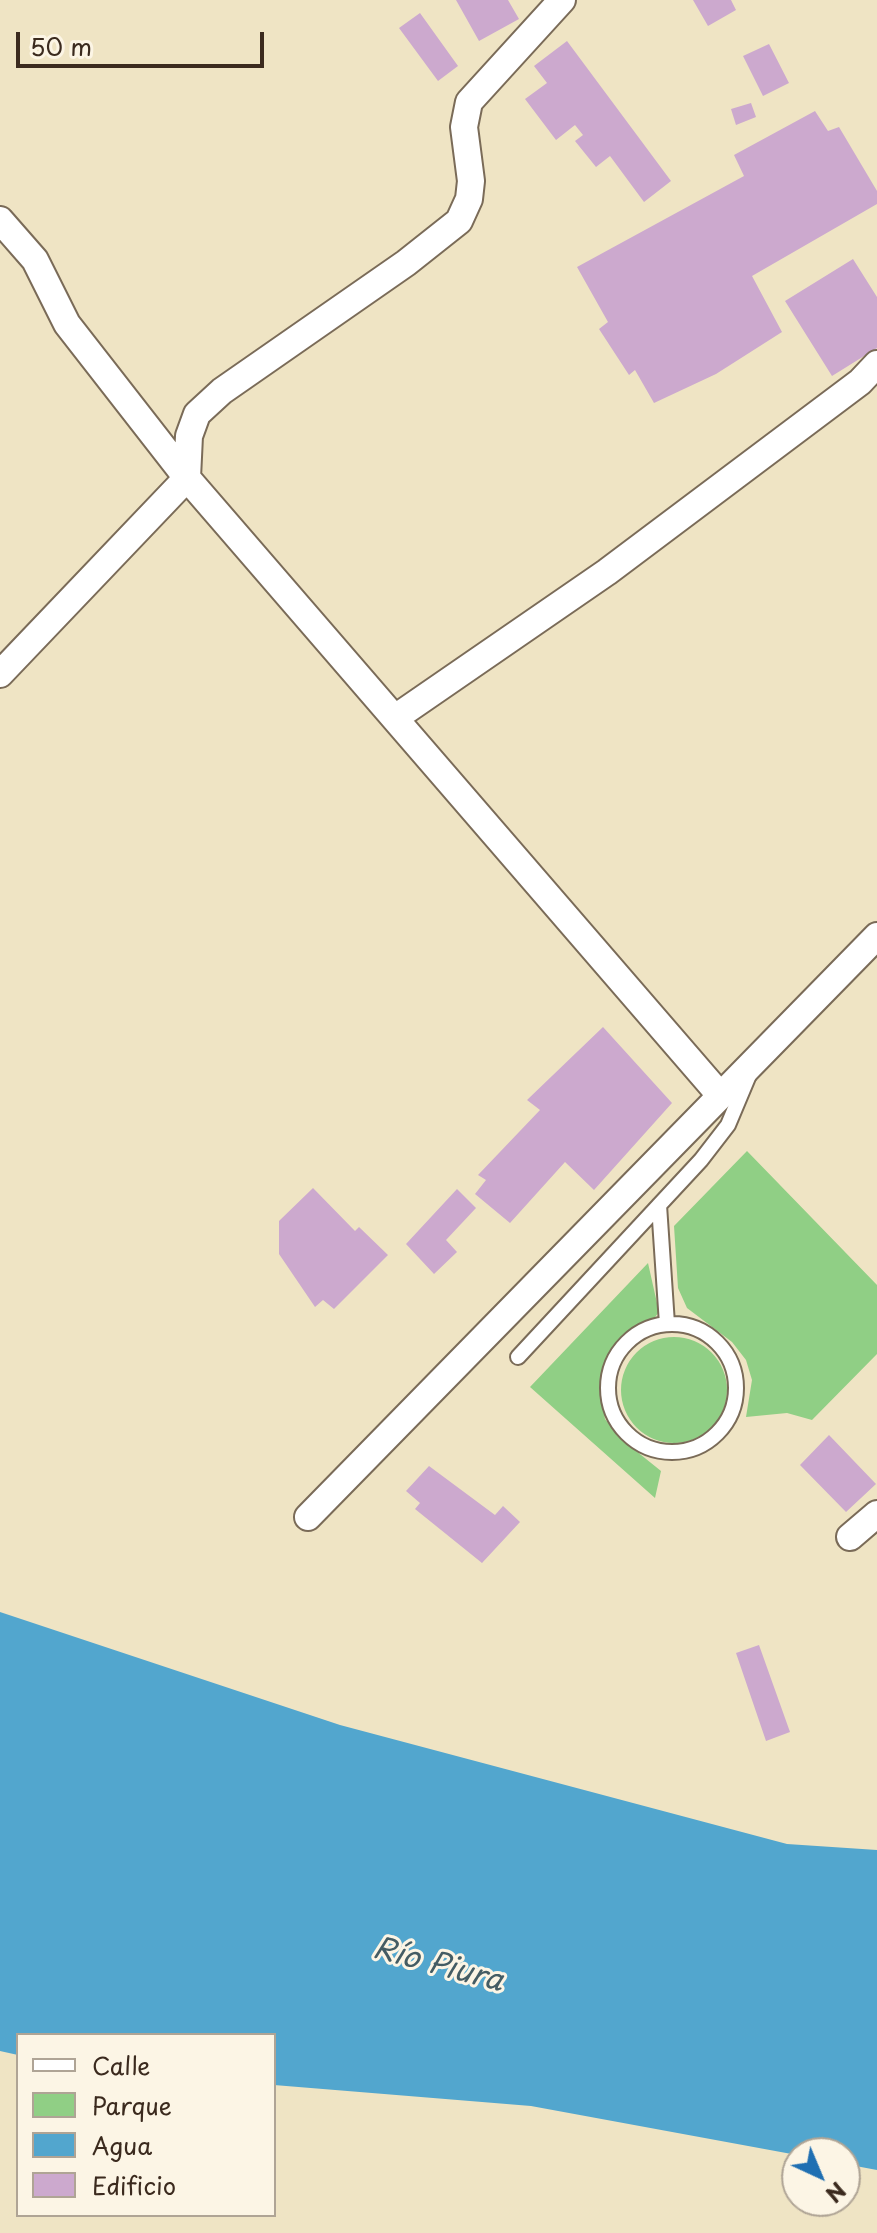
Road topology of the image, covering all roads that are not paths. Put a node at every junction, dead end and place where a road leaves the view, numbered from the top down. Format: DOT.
graph roads {
  1 [pos="562,0"];
  2 [pos="0,220"];
  3 [pos="877,364"];
  4 [pos="187,478"];
  5 [pos="0,674"];
  6 [pos="395,718"];
  7 [pos="877,936"];
  8 [pos="755,1060"];
  9 [pos="720,1095"];
  10 [pos="659,1205"];
  11 [pos="667,1324"];
  12 [pos="518,1357"];
  13 [pos="877,1514"];
  14 [pos="308,1517"];
  15 [pos="850,1537"];
  1 -- 4 [label="street"];
  2 -- 4 [label="street"];
  3 -- 6 [label="street"];
  4 -- 5 [label="street"];
  4 -- 6 [label="street"];
  6 -- 9 [label="street"];
  7 -- 8 [label="street"];
  8 -- 9 [label="street"];
  8 -- 10 [label="lane"];
  9 -- 14 [label="street"];
  10 -- 11 [label="lane"];
  10 -- 12 [label="lane"];
  11 -- 11 [label="lane"];
  13 -- 15 [label="street"];
}
